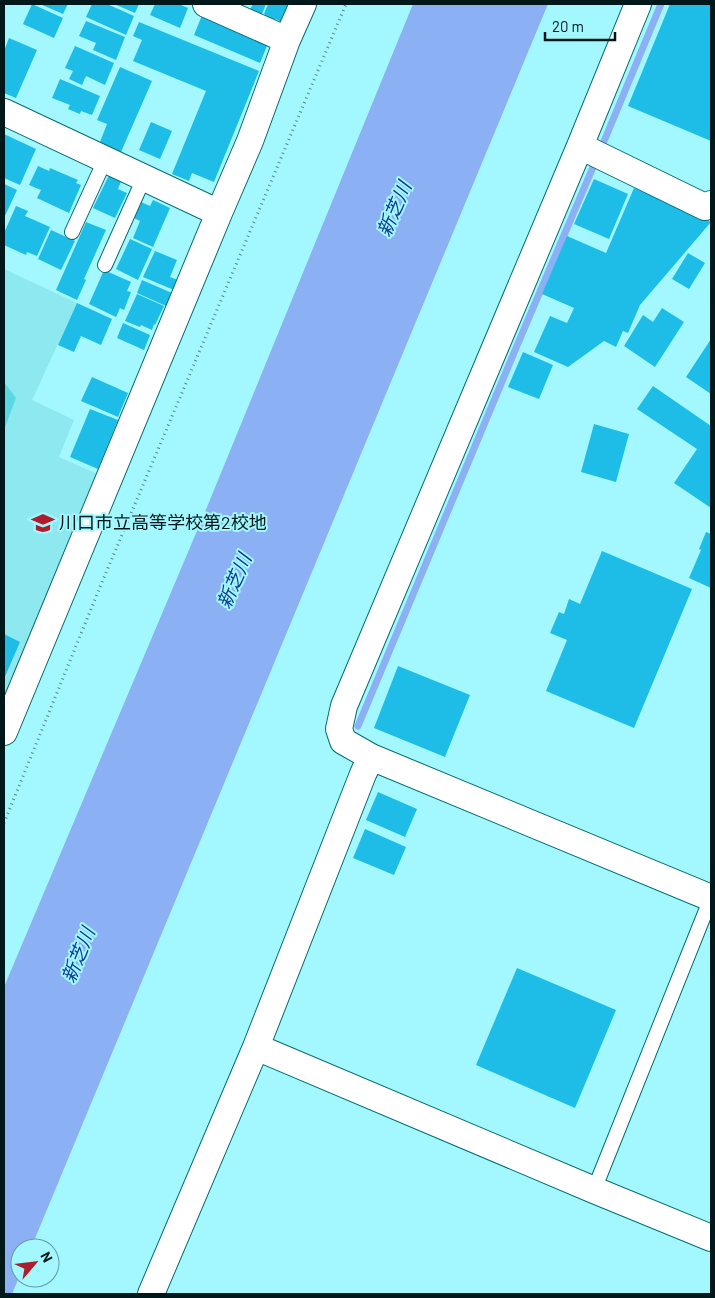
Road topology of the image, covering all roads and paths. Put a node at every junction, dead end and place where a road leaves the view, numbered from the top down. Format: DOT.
graph roads {
  1 [pos="206,4"];
  2 [pos="303,4"];
  3 [pos="346,4"];
  4 [pos="638,4"];
  5 [pos="287,40"];
  6 [pos="4,112"];
  7 [pos="580,146"];
  8 [pos="105,160"];
  9 [pos="144,178"];
  10 [pos="711,204"];
  11 [pos="219,213"];
  12 [pos="72,232"];
  13 [pos="105,265"];
  14 [pos="4,732"];
  15 [pos="371,756"];
  16 [pos="4,823"];
  17 [pos="711,898"];
  18 [pos="256,1047"];
  19 [pos="594,1190"];
  20 [pos="711,1238"];
  21 [pos="151,1294"];
  1 -- 5 [label="street"];
  2 -- 5 [label="street"];
  3 -- 16 [label="path"];
  4 -- 7 [label="street"];
  5 -- 11 [label="street"];
  6 -- 8 [label="street"];
  7 -- 10 [label="street"];
  7 -- 15 [label="street"];
  8 -- 9 [label="street"];
  8 -- 12 [label="lane"];
  9 -- 11 [label="street"];
  9 -- 13 [label="lane"];
  11 -- 14 [label="street"];
  15 -- 17 [label="street"];
  15 -- 18 [label="street"];
  17 -- 19 [label="lane"];
  18 -- 19 [label="street"];
  18 -- 21 [label="street"];
  19 -- 20 [label="street"];
}
